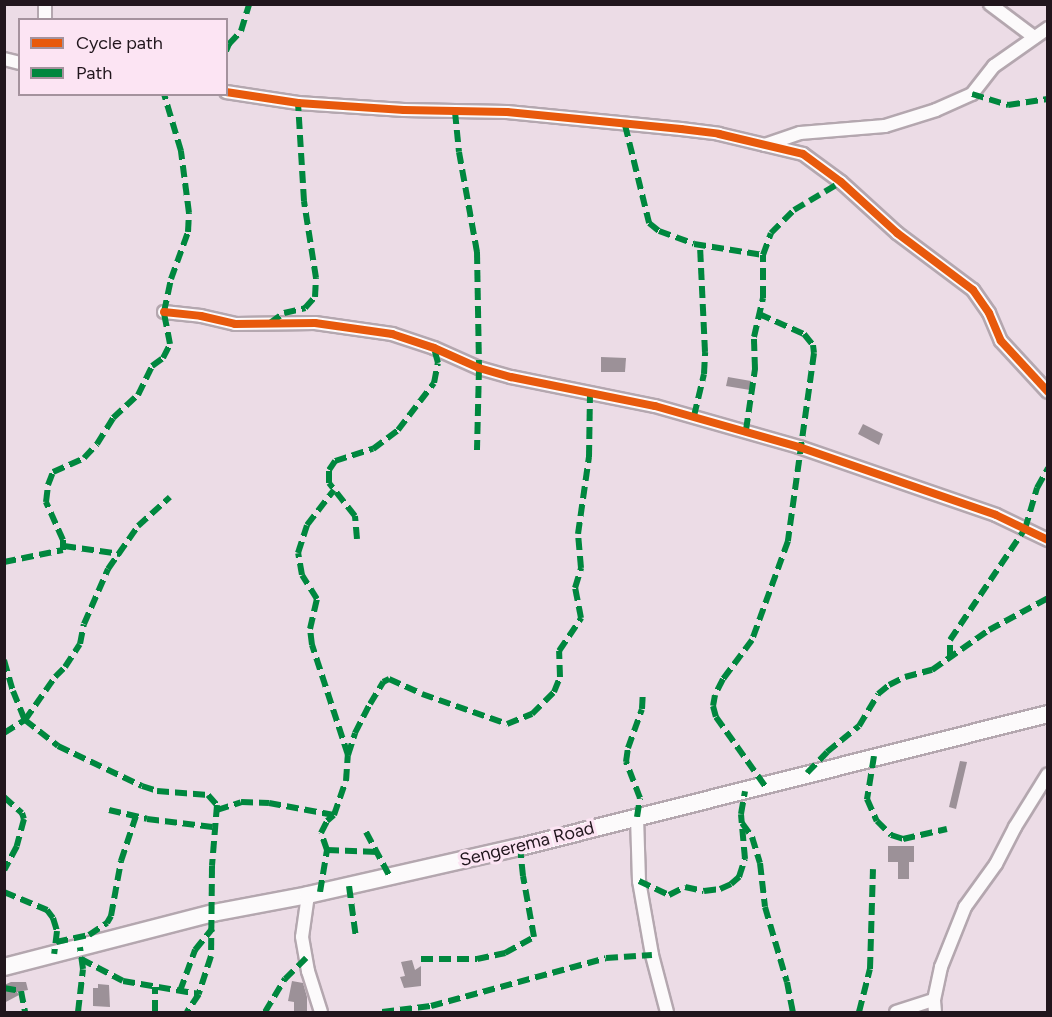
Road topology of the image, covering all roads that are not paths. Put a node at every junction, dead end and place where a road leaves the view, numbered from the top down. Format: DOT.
graph roads {
  1 [pos="990,4"];
  2 [pos="1047,28"];
  3 [pos="1034,37"];
  4 [pos="228,92"];
  5 [pos="765,145"];
  6 [pos="164,312"];
  7 [pos="1047,392"];
  8 [pos="1047,540"];
  9 [pos="1047,714"];
  10 [pos="1047,774"];
  11 [pos="637,817"];
  12 [pos="308,895"];
  13 [pos="4,968"];
  14 [pos="935,1006"];
  15 [pos="321,1012"];
  16 [pos="667,1012"];
  17 [pos="896,1012"];
  1 -- 3 [label="street"];
  2 -- 3 [label="street"];
  3 -- 5 [label="street"];
  4 -- 5 [label="street"];
  5 -- 7 [label="street"];
  6 -- 8 [label="street"];
  9 -- 11 [label="main road, Sengerema Road"];
  10 -- 14 [label="street"];
  11 -- 12 [label="main road, Sengerema Road"];
  11 -- 16 [label="street"];
  12 -- 13 [label="main road, Sengerema Road"];
  12 -- 15 [label="street"];
  14 -- 17 [label="street"];
}
